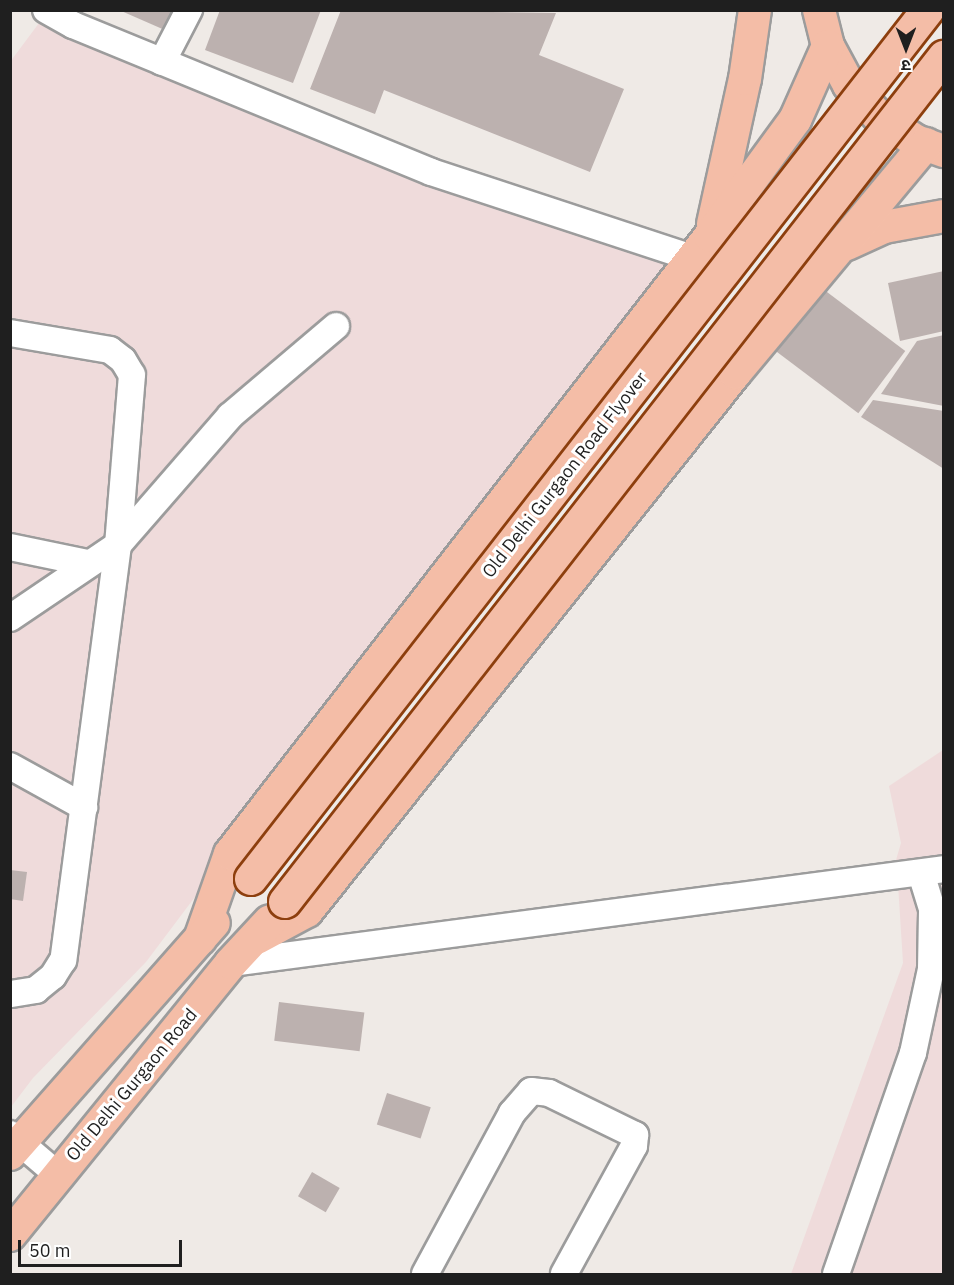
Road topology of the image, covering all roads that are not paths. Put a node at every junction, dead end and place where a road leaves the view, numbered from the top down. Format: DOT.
graph roads {
  1 [pos="46,10"];
  2 [pos="189,10"];
  3 [pos="755,10"];
  4 [pos="819,10"];
  5 [pos="928,10"];
  6 [pos="828,46"];
  7 [pos="944,57"];
  8 [pos="162,62"];
  9 [pos="935,148"];
  10 [pos="944,216"];
  11 [pos="701,247"];
  12 [pos="838,248"];
  13 [pos="336,326"];
  14 [pos="10,333"];
  15 [pos="118,545"];
  16 [pos="10,547"];
  17 [pos="87,564"];
  18 [pos="10,618"];
  19 [pos="10,766"];
  20 [pos="84,807"];
  21 [pos="932,872"];
  22 [pos="256,938"];
  23 [pos="200,939"];
  24 [pos="231,963"];
  25 [pos="10,994"];
  26 [pos="14,1144"];
  27 [pos="58,1175"];
  28 [pos="12,1230"];
  29 [pos="425,1275"];
  30 [pos="564,1275"];
  31 [pos="836,1275"];
  1 -- 8 [label="street"];
  2 -- 8 [label="street"];
  3 -- 11 [label="main road"];
  4 -- 6 [label="main road"];
  5 -- 23 [label="main road, Old Delhi Gurgaon Road Flyover, bridge"];
  6 -- 9 [label="main road"];
  6 -- 11 [label="main road"];
  7 -- 22 [label="main road, bridge"];
  8 -- 11 [label="street"];
  9 -- 12 [label="main road"];
  10 -- 12 [label="main road"];
  11 -- 23 [label="main road"];
  12 -- 22 [label="main road"];
  13 -- 15 [label="street"];
  14 -- 15 [label="street"];
  15 -- 17 [label="street"];
  15 -- 20 [label="street"];
  16 -- 17 [label="street"];
  17 -- 18 [label="street"];
  19 -- 20 [label="street"];
  20 -- 25 [label="street"];
  21 -- 24 [label="street"];
  21 -- 31 [label="street"];
  22 -- 24 [label="main road, Old Delhi Gurgaon Road"];
  23 -- 26 [label="main road"];
  24 -- 27 [label="main road, Old Delhi Gurgaon Road"];
  26 -- 27 [label="street"];
  27 -- 28 [label="main road, Old Delhi Gurgaon Road"];
  29 -- 30 [label="street"];
}
